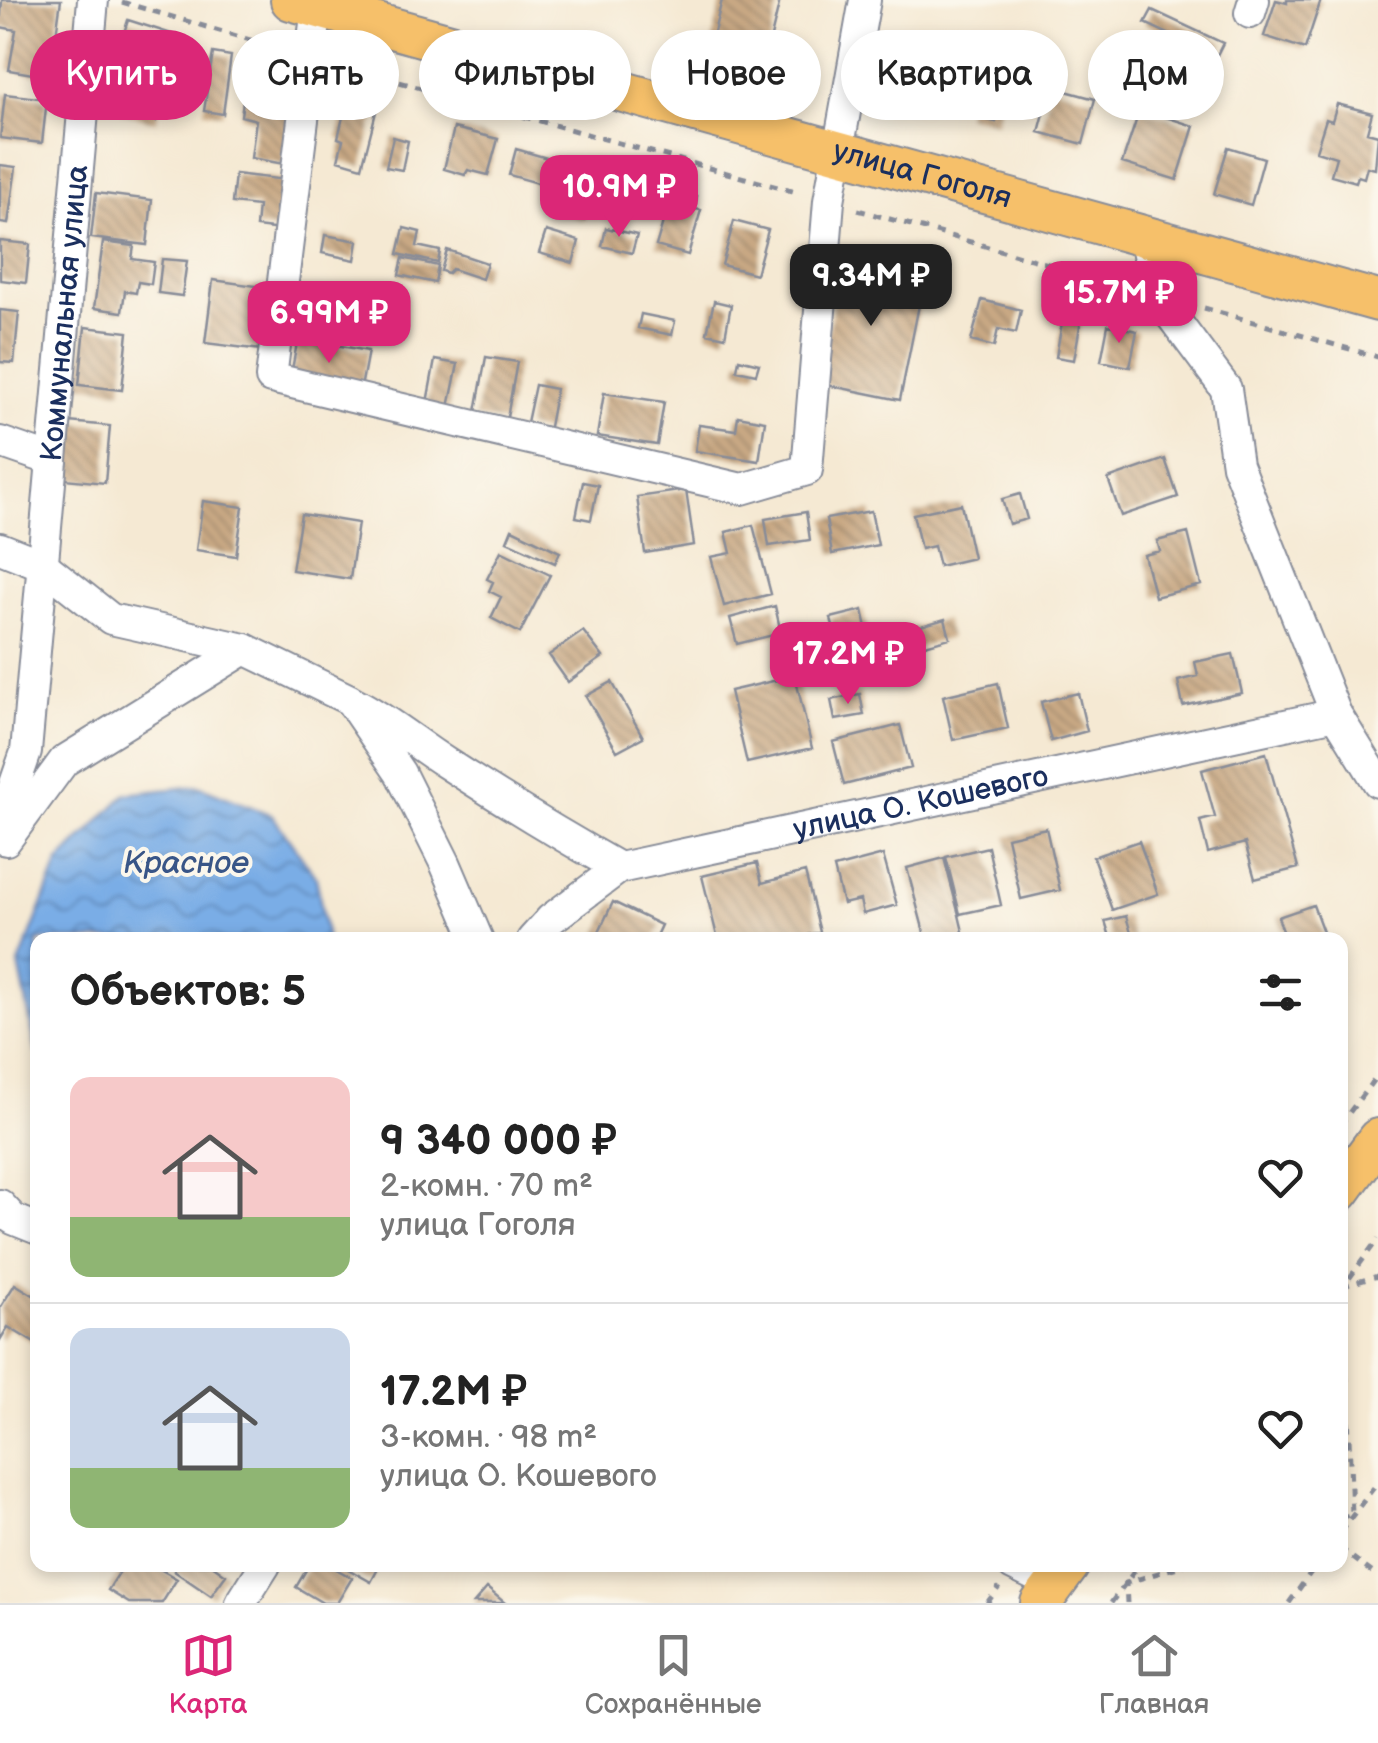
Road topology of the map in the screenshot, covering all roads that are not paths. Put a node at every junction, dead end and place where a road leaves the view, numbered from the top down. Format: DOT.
graph roads {
  1 [pos="92,0"];
  2 [pos="864,0"];
  3 [pos="304,3"];
  4 [pos="838,150"];
  5 [pos="1145,238"];
  6 [pos="1378,301"];
  7 [pos="0,442"];
  8 [pos="52,460"];
  9 [pos="0,548"];
  10 [pos="43,565"];
  11 [pos="246,649"];
  12 [pos="350,700"];
  13 [pos="1336,714"];
  14 [pos="1378,782"];
  15 [pos="0,828"];
  16 [pos="0,848"];
  17 [pos="620,868"];
  18 [pos="475,932"];
  19 [pos="540,932"];
  20 [pos="1378,1138"];
  21 [pos="1348,1180"];
  22 [pos="0,1205"];
  23 [pos="30,1226"];
  24 [pos="260,1572"];
  25 [pos="1028,1572"];
  26 [pos="1055,1584"];
  27 [pos="242,1603"];
  1 -- 8 [label="street, Коммунальная улица"];
  2 -- 4 [label="street"];
  3 -- 4 [label="main road, улица Гоголя"];
  3 -- 4 [label="street"];
  4 -- 5 [label="main road, улица Гоголя"];
  5 -- 6 [label="main road, улица Гоголя"];
  5 -- 13 [label="street"];
  7 -- 8 [label="street"];
  8 -- 10 [label="street, Коммунальная улица"];
  9 -- 10 [label="street"];
  10 -- 11 [label="street"];
  10 -- 15 [label="street, Коммунальная улица"];
  11 -- 12 [label="street"];
  11 -- 16 [label="street"];
  12 -- 17 [label="street"];
  12 -- 18 [label="street"];
  13 -- 14 [label="street"];
  13 -- 17 [label="street, улица О. Кошевого"];
  17 -- 19 [label="street, улица О. Кошевого"];
  20 -- 21 [label="main road"];
  22 -- 23 [label="street"];
  24 -- 27 [label="street"];
  25 -- 26 [label="street"];
}
